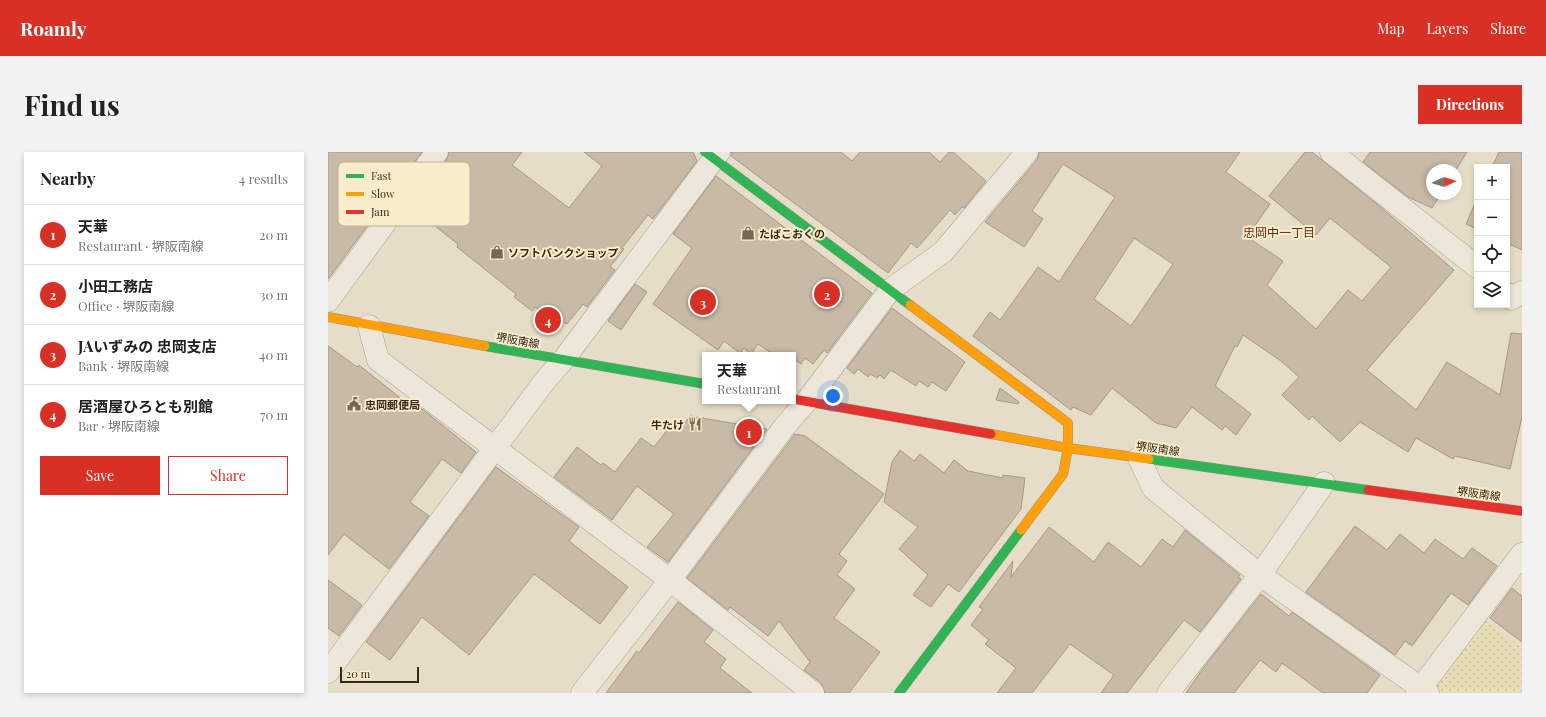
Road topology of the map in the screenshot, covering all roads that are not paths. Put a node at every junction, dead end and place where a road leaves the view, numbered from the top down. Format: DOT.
graph roads {
  1 [pos="437,152"];
  2 [pos="1027,152"];
  3 [pos="1331,152"];
  4 [pos="713,154"];
  5 [pos="430,162"];
  6 [pos="383,226"];
  7 [pos="1474,265"];
  8 [pos="890,290"];
  9 [pos="1522,292"];
  10 [pos="1510,298"];
  11 [pos="328,301"];
  12 [pos="328,317"];
  13 [pos="369,326"];
  14 [pos="564,359"];
  15 [pos="702,383"];
  16 [pos="800,400"];
  17 [pos="1068,448"];
  18 [pos="494,449"];
  19 [pos="1139,458"];
  20 [pos="1324,483"];
  21 [pos="1522,511"];
  22 [pos="1522,554"];
  23 [pos="1260,574"];
  24 [pos="670,580"];
  25 [pos="328,672"];
  26 [pos="1422,691"];
  27 [pos="582,693"];
  28 [pos="813,693"];
  29 [pos="899,693"];
  30 [pos="1168,693"];
  1 -- 5 [label="street"];
  2 -- 8 [label="street"];
  3 -- 7 [label="street"];
  4 -- 8 [label="main road"];
  4 -- 14 [label="street"];
  6 -- 11 [label="street"];
  8 -- 16 [label="street"];
  8 -- 17 [label="main road"];
  9 -- 10 [label="street"];
  12 -- 13 [label="main road, 堺阪南線"];
  13 -- 14 [label="main road, 堺阪南線"];
  13 -- 18 [label="street"];
  14 -- 15 [label="main road, 堺阪南線"];
  14 -- 18 [label="street"];
  16 -- 17 [label="main road, 堺阪南線"];
  16 -- 24 [label="street"];
  17 -- 19 [label="main road, 堺阪南線"];
  17 -- 29 [label="main road"];
  18 -- 24 [label="street"];
  18 -- 25 [label="street"];
  19 -- 20 [label="main road, 堺阪南線"];
  19 -- 23 [label="street"];
  20 -- 21 [label="main road, 堺阪南線"];
  20 -- 23 [label="street"];
  22 -- 26 [label="street"];
  23 -- 26 [label="street"];
  23 -- 30 [label="street"];
  24 -- 27 [label="street"];
  24 -- 28 [label="street"];
}
